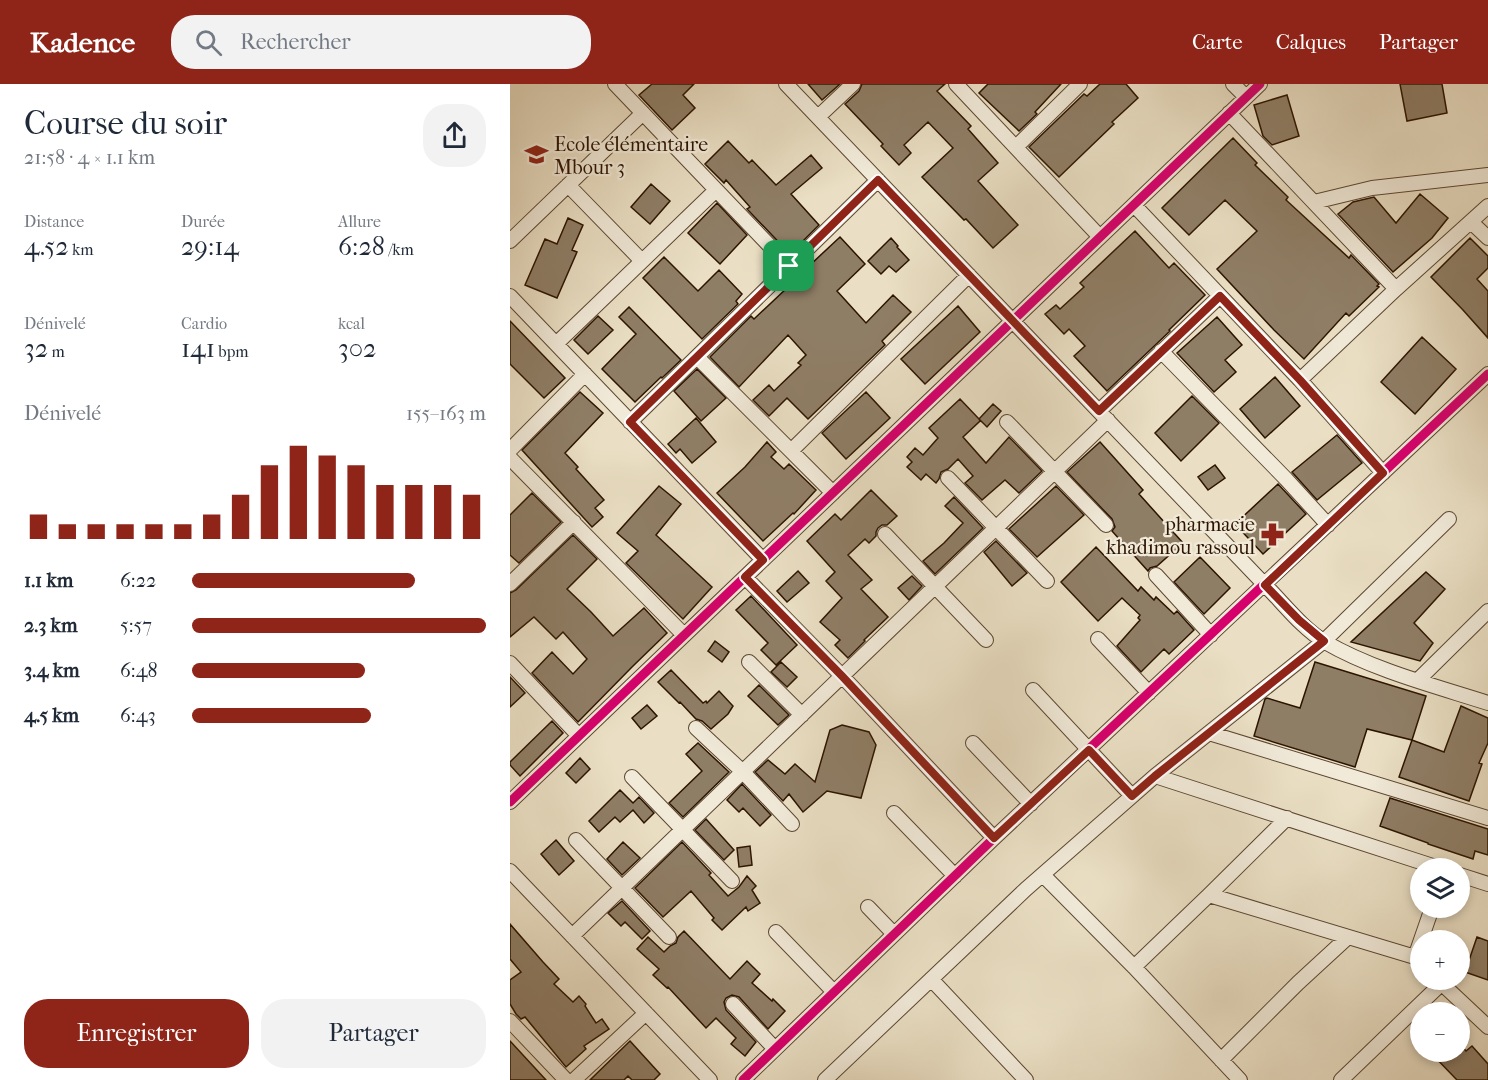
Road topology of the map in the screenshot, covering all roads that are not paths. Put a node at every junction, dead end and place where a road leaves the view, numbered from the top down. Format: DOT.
graph roads {
  1 [pos="615,84"];
  2 [pos="786,84"];
  3 [pos="853,84"];
  4 [pos="956,84"];
  5 [pos="1233,84"];
  6 [pos="1260,84"];
  7 [pos="1076,86"];
  8 [pos="1246,97"];
  9 [pos="643,113"];
  10 [pos="1229,113"];
  11 [pos="818,117"];
  12 [pos="1016,147"];
  13 [pos="1488,175"];
  14 [pos="878,180"];
  15 [pos="568,185"];
  16 [pos="716,190"];
  17 [pos="1314,202"];
  18 [pos="1134,205"];
  19 [pos="1488,206"];
  20 [pos="1471,222"];
  21 [pos="1100,237"];
  22 [pos="1488,238"];
  23 [pos="510,241"];
  24 [pos="642,261"];
  25 [pos="789,266"];
  26 [pos="969,275"];
  27 [pos="1396,289"];
  28 [pos="1220,296"];
  29 [pos="512,303"];
  30 [pos="1012,321"];
  31 [pos="556,344"];
  32 [pos="1161,351"];
  33 [pos="697,357"];
  34 [pos="585,374"];
  35 [pos="1488,374"];
  36 [pos="1300,380"];
  37 [pos="1103,416"];
  38 [pos="630,422"];
  39 [pos="1007,422"];
  40 [pos="510,450"];
  41 [pos="790,451"];
  42 [pos="510,458"];
  43 [pos="1055,472"];
  44 [pos="1383,473"];
  45 [pos="948,478"];
  46 [pos="833,493"];
  47 [pos="1449,519"];
  48 [pos="574,522"];
  49 [pos="1106,525"];
  50 [pos="1328,525"];
  51 [pos="996,528"];
  52 [pos="885,534"];
  53 [pos="763,560"];
  54 [pos="1156,575"];
  55 [pos="745,577"];
  56 [pos="1047,581"];
  57 [pos="510,584"];
  58 [pos="1265,585"];
  59 [pos="935,586"];
  60 [pos="1488,611"];
  61 [pos="684,635"];
  62 [pos="1211,635"];
  63 [pos="1098,639"];
  64 [pos="986,640"];
  65 [pos="1324,641"];
  66 [pos="748,662"];
  67 [pos="510,663"];
  68 [pos="842,676"];
  69 [pos="1418,680"];
  70 [pos="1033,690"];
  71 [pos="1149,693"];
  72 [pos="1488,703"];
  73 [pos="802,715"];
  74 [pos="696,728"];
  75 [pos="1209,733"];
  76 [pos="579,736"];
  77 [pos="973,743"];
  78 [pos="1089,750"];
  79 [pos="743,772"];
  80 [pos="1155,776"];
  81 [pos="632,777"];
  82 [pos="1132,796"];
  83 [pos="510,802"];
  84 [pos="1031,804"];
  85 [pos="894,813"];
  86 [pos="1287,818"];
  87 [pos="1488,818"];
  88 [pos="792,824"];
  89 [pos="683,830"];
  90 [pos="994,838"];
  91 [pos="576,840"];
  92 [pos="1410,858"];
  93 [pos="510,871"];
  94 [pos="1042,875"];
  95 [pos="955,876"];
  96 [pos="1470,878"];
  97 [pos="732,881"];
  98 [pos="1488,884"];
  99 [pos="622,888"];
  100 [pos="1209,895"];
  101 [pos="868,907"];
  102 [pos="776,932"];
  103 [pos="894,934"];
  104 [pos="572,936"];
  105 [pos="669,937"];
  106 [pos="1348,937"];
  107 [pos="1410,957"];
  108 [pos="1134,966"];
  109 [pos="931,979"];
  110 [pos="1431,990"];
  111 [pos="1449,990"];
  112 [pos="834,992"];
  113 [pos="733,1004"];
  114 [pos="646,1013"];
  115 [pos="510,1021"];
  116 [pos="1488,1027"];
  117 [pos="775,1049"];
  118 [pos="1221,1060"];
  119 [pos="566,1080"];
  120 [pos="574,1080"];
  121 [pos="710,1080"];
  122 [pos="743,1080"];
  123 [pos="825,1080"];
  124 [pos="1026,1080"];
  125 [pos="1240,1080"];
  126 [pos="1341,1080"];
  1 -- 9 [label="street"];
  2 -- 11 [label="street"];
  3 -- 11 [label="street"];
  4 -- 12 [label="street"];
  5 -- 8 [label="street"];
  6 -- 8 [label="street"];
  7 -- 12 [label="street"];
  8 -- 10 [label="street"];
  9 -- 15 [label="street"];
  9 -- 16 [label="street"];
  10 -- 17 [label="street"];
  10 -- 18 [label="street"];
  11 -- 14 [label="street"];
  12 -- 21 [label="street"];
  13 -- 17 [label="street"];
  14 -- 25 [label="street"];
  14 -- 26 [label="street"];
  15 -- 23 [label="street"];
  15 -- 24 [label="street"];
  16 -- 24 [label="street"];
  16 -- 25 [label="street"];
  17 -- 27 [label="street"];
  18 -- 21 [label="street"];
  18 -- 28 [label="street"];
  19 -- 20 [label="street"];
  20 -- 22 [label="street"];
  20 -- 27 [label="street"];
  21 -- 30 [label="street"];
  24 -- 31 [label="street"];
  25 -- 33 [label="street"];
  26 -- 30 [label="street"];
  26 -- 41 [label="street"];
  27 -- 36 [label="street"];
  28 -- 32 [label="street"];
  28 -- 36 [label="street"];
  29 -- 31 [label="street"];
  30 -- 37 [label="street"];
  30 -- 46 [label="street"];
  31 -- 34 [label="street"];
  32 -- 37 [label="street"];
  32 -- 50 [label="street"];
  33 -- 38 [label="street"];
  33 -- 41 [label="street"];
  34 -- 38 [label="street"];
  34 -- 40 [label="street"];
  35 -- 44 [label="street"];
  36 -- 44 [label="street"];
  37 -- 43 [label="street"];
  37 -- 58 [label="street"];
  38 -- 53 [label="street"];
  39 -- 43 [label="street"];
  41 -- 46 [label="street"];
  42 -- 48 [label="street"];
  43 -- 49 [label="street"];
  43 -- 51 [label="street"];
  44 -- 50 [label="street"];
  45 -- 51 [label="street"];
  46 -- 53 [label="street"];
  47 -- 65 [label="street"];
  48 -- 57 [label="street"];
  48 -- 61 [label="street"];
  50 -- 58 [label="street"];
  51 -- 56 [label="street"];
  51 -- 59 [label="street"];
  52 -- 59 [label="street"];
  53 -- 55 [label="street"];
  54 -- 62 [label="street"];
  55 -- 61 [label="street"];
  55 -- 68 [label="street"];
  58 -- 62 [label="street"];
  58 -- 65 [label="street"];
  59 -- 64 [label="street"];
  59 -- 68 [label="street"];
  60 -- 69 [label="street"];
  61 -- 76 [label="street"];
  62 -- 71 [label="street"];
  63 -- 71 [label="street"];
  65 -- 69 [label="street"];
  65 -- 75 [label="street"];
  66 -- 73 [label="street"];
  67 -- 76 [label="street"];
  68 -- 73 [label="street"];
  68 -- 90 [label="street"];
  69 -- 72 [label="street"];
  70 -- 78 [label="street"];
  71 -- 78 [label="street"];
  73 -- 79 [label="street"];
  74 -- 79 [label="street"];
  75 -- 80 [label="street"];
  75 -- 87 [label="street"];
  76 -- 83 [label="street"];
  77 -- 84 [label="street"];
  78 -- 82 [label="street"];
  78 -- 84 [label="street"];
  79 -- 88 [label="street"];
  79 -- 89 [label="street"];
  80 -- 82 [label="street"];
  80 -- 86 [label="street"];
  81 -- 89 [label="street"];
  82 -- 94 [label="street"];
  84 -- 90 [label="street"];
  85 -- 95 [label="street"];
  86 -- 92 [label="street"];
  86 -- 100 [label="street"];
  89 -- 97 [label="street"];
  89 -- 99 [label="street"];
  90 -- 95 [label="street"];
  91 -- 99 [label="street"];
  93 -- 104 [label="street"];
  94 -- 108 [label="street"];
  94 -- 109 [label="street"];
  95 -- 103 [label="street"];
  96 -- 98 [label="street"];
  99 -- 104 [label="street"];
  99 -- 105 [label="street"];
  100 -- 106 [label="street"];
  100 -- 108 [label="street"];
  101 -- 103 [label="street"];
  102 -- 112 [label="street"];
  103 -- 112 [label="street"];
  104 -- 114 [label="street"];
  106 -- 107 [label="street"];
  106 -- 118 [label="street"];
  108 -- 118 [label="street"];
  109 -- 123 [label="street"];
  109 -- 124 [label="street"];
  110 -- 126 [label="street"];
  111 -- 116 [label="street"];
  112 -- 117 [label="street"];
  113 -- 117 [label="street"];
  114 -- 120 [label="street"];
  114 -- 121 [label="street"];
  115 -- 119 [label="street"];
  117 -- 122 [label="street"];
  118 -- 125 [label="street"];
}
